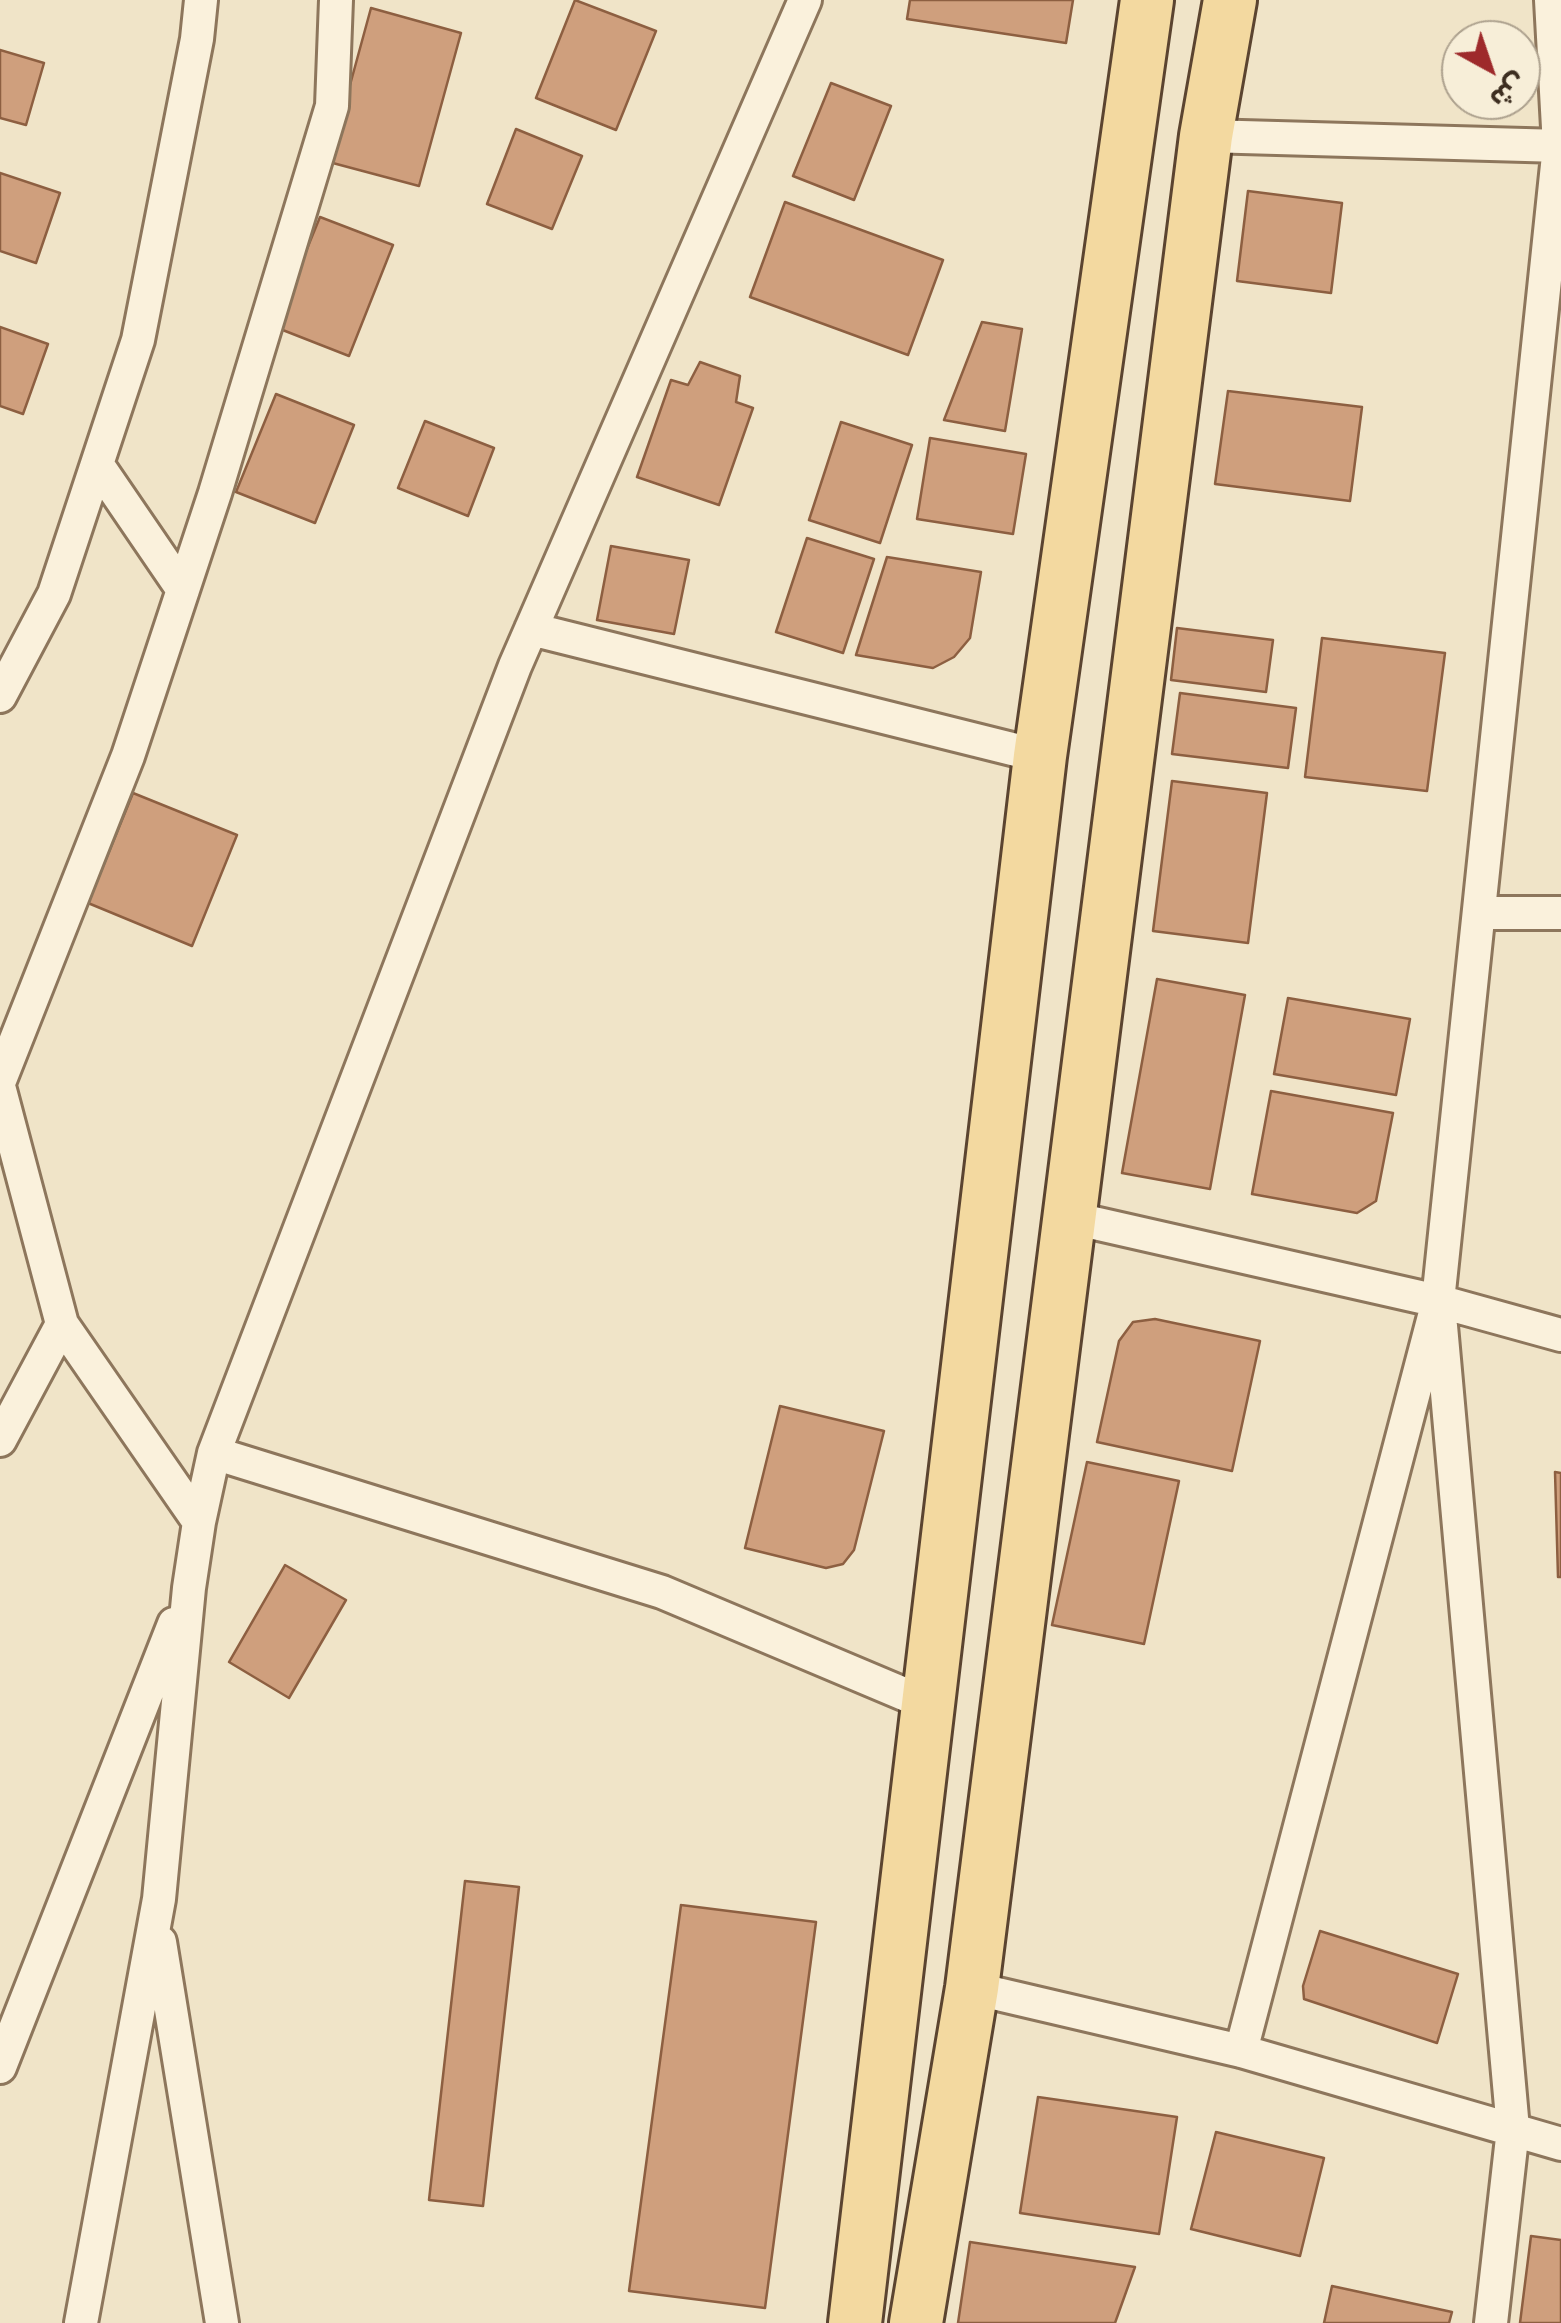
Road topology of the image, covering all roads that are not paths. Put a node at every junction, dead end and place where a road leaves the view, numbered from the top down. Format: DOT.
graph roads {
  1 [pos="201,0"];
  2 [pos="336,0"];
  3 [pos="804,0"];
  4 [pos="1148,0"];
  5 [pos="1230,0"];
  6 [pos="1551,0"];
  7 [pos="1206,136"];
  8 [pos="1560,146"];
  9 [pos="97,464"];
  10 [pos="183,590"];
  11 [pos="532,629"];
  12 [pos="0,696"];
  13 [pos="1040,756"];
  14 [pos="1479,913"];
  15 [pos="1561,913"];
  16 [pos="0,1080"];
  17 [pos="0,1090"];
  18 [pos="1072,1218"];
  19 [pos="1438,1301"];
  20 [pos="62,1324"];
  21 [pos="1561,1335"];
  22 [pos="0,1440"];
  23 [pos="214,1453"];
  24 [pos="200,1522"];
  25 [pos="188,1588"];
  26 [pos="930,1705"];
  27 [pos="903,1902"];
  28 [pos="982,1914"];
  29 [pos="156,1918"];
  30 [pos="972,1988"];
  31 [pos="1241,2051"];
  32 [pos="0,2068"];
  33 [pos="1513,2129"];
  34 [pos="1561,2144"];
  35 [pos="81,2323"];
  36 [pos="222,2323"];
  37 [pos="855,2323"];
  38 [pos="916,2323"];
  39 [pos="1491,2323"];
  1 -- 9 [label="street"];
  2 -- 10 [label="street"];
  3 -- 11 [label="street"];
  4 -- 13 [label="main road"];
  5 -- 7 [label="main road"];
  6 -- 8 [label="street"];
  7 -- 8 [label="street"];
  7 -- 18 [label="main road"];
  8 -- 14 [label="street"];
  9 -- 10 [label="street"];
  9 -- 12 [label="street"];
  10 -- 16 [label="street"];
  11 -- 13 [label="street"];
  11 -- 23 [label="street"];
  13 -- 26 [label="main road"];
  14 -- 15 [label="street"];
  14 -- 19 [label="street"];
  17 -- 20 [label="street"];
  18 -- 19 [label="street"];
  18 -- 28 [label="main road"];
  19 -- 21 [label="street"];
  19 -- 31 [label="street"];
  19 -- 33 [label="street"];
  20 -- 22 [label="street"];
  20 -- 24 [label="street"];
  23 -- 24 [label="street"];
  23 -- 26 [label="street"];
  24 -- 25 [label="street"];
  25 -- 29 [label="street"];
  25 -- 32 [label="street"];
  26 -- 27 [label="main road"];
  27 -- 28 [label="main road"];
  27 -- 37 [label="main road"];
  28 -- 30 [label="main road"];
  29 -- 35 [label="street"];
  29 -- 36 [label="street"];
  30 -- 31 [label="street"];
  30 -- 38 [label="main road"];
  31 -- 33 [label="street"];
  33 -- 34 [label="street"];
  33 -- 39 [label="street"];
}
